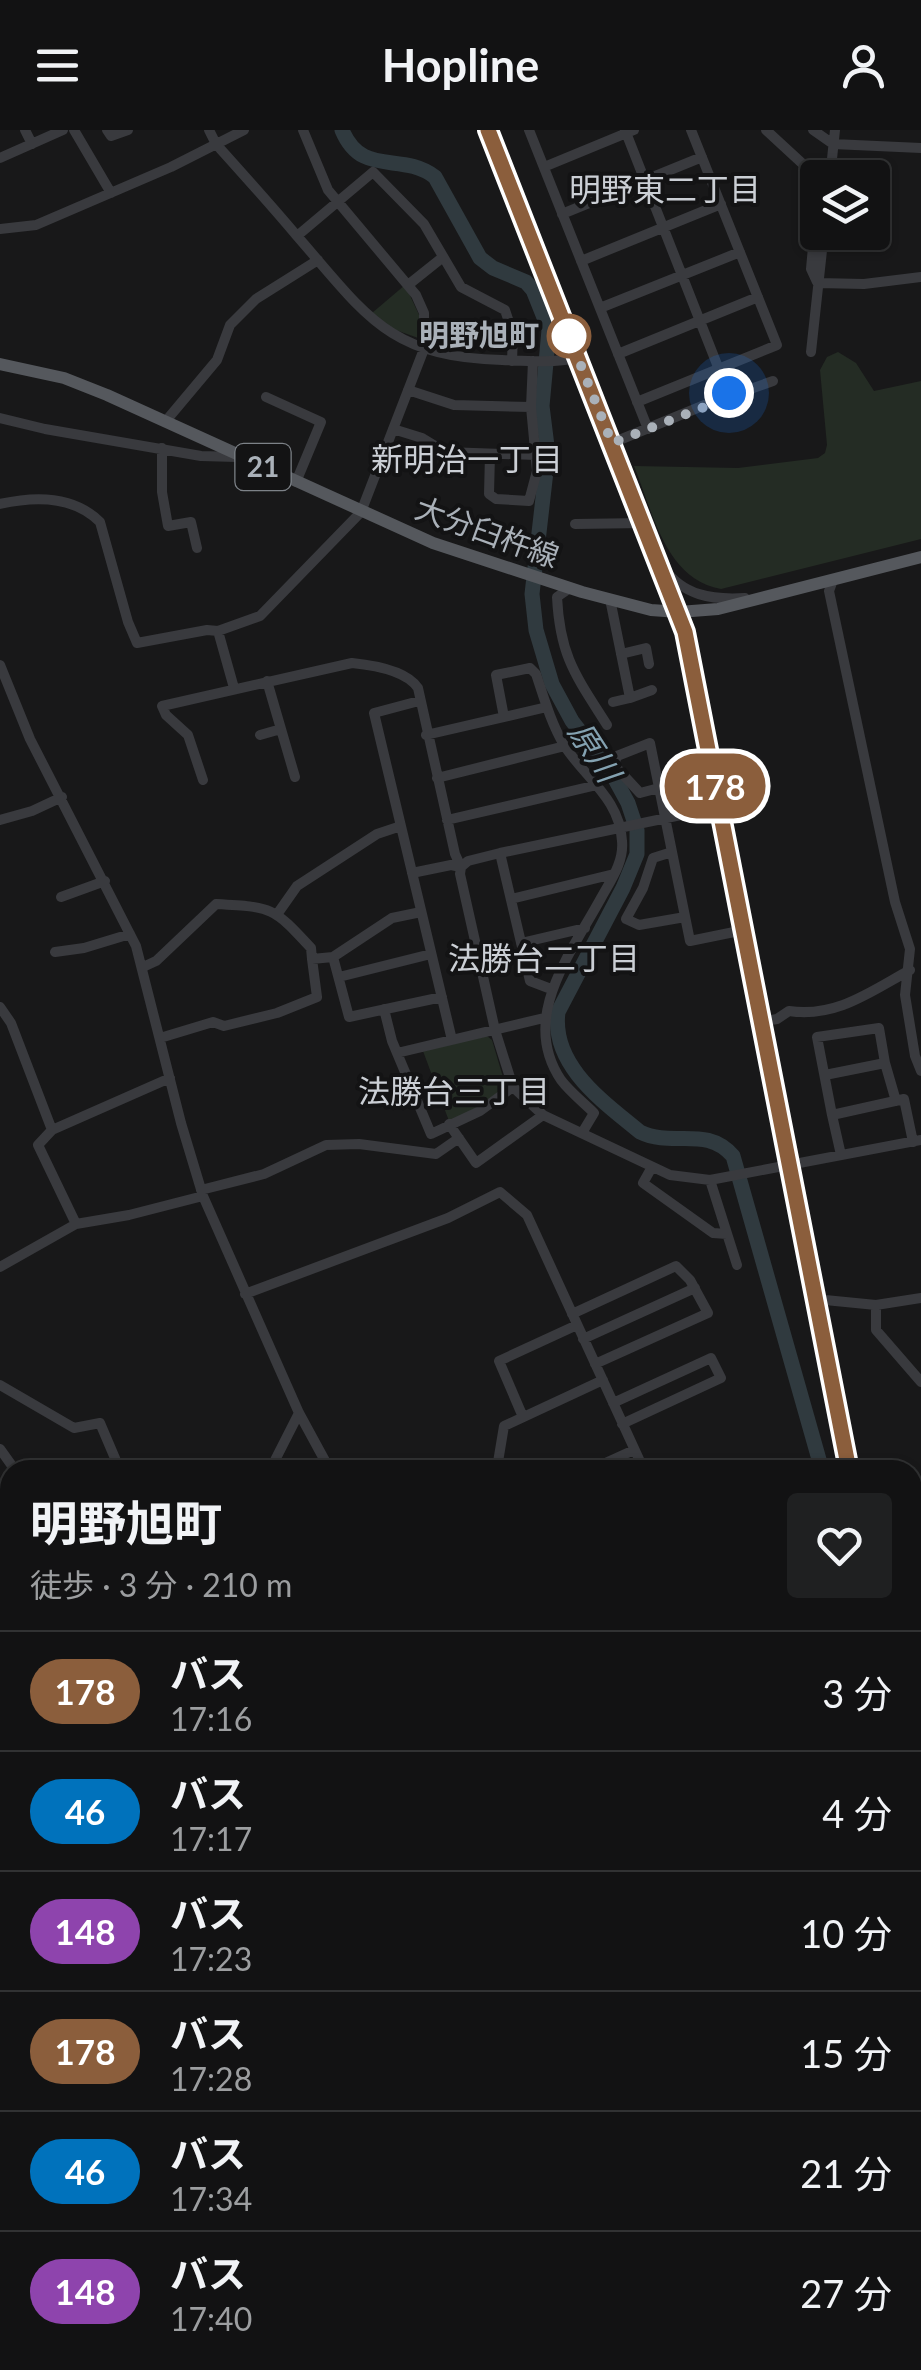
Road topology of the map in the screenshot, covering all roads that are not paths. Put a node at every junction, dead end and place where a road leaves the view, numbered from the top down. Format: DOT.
graph roads {
  1 [pos="26,130"];
  2 [pos="63,130"];
  3 [pos="74,130"];
  4 [pos="107,130"];
  5 [pos="128,130"];
  6 [pos="209,130"];
  7 [pos="244,130"];
  8 [pos="303,130"];
  9 [pos="529,130"];
  10 [pos="691,130"];
  11 [pos="766,130"];
  12 [pos="812,130"];
  13 [pos="835,130"];
  14 [pos="628,131"];
  15 [pos="492,132"];
  16 [pos="32,144"];
  17 [pos="216,144"];
  18 [pos="833,144"];
  19 [pos="921,148"];
  20 [pos="702,157"];
  21 [pos="0,158"];
  22 [pos="832,160"];
  23 [pos="800,161"];
  24 [pos="544,167"];
  25 [pos="645,180"];
  26 [pos="111,193"];
  27 [pos="337,202"];
  28 [pos="720,204"];
  29 [pos="562,214"];
  30 [pos="0,227"];
  31 [pos="664,228"];
  32 [pos="297,236"];
  33 [pos="813,250"];
  34 [pos="822,250"];
  35 [pos="740,252"];
  36 [pos="443,257"];
  37 [pos="318,260"];
  38 [pos="581,261"];
  39 [pos="682,275"];
  40 [pos="921,277"];
  41 [pos="818,283"];
  42 [pos="408,284"];
  43 [pos="758,298"];
  44 [pos="600,308"];
  45 [pos="700,321"];
  46 [pos="424,350"];
  47 [pos="811,352"];
  48 [pos="618,354"];
  49 [pos="578,358"];
  50 [pos="512,361"];
  51 [pos="534,361"];
  52 [pos="0,364"];
  53 [pos="720,368"];
  54 [pos="773,381"];
  55 [pos="408,390"];
  56 [pos="266,396"];
  57 [pos="728,397"];
  58 [pos="638,402"];
  59 [pos="530,407"];
  60 [pos="0,418"];
  61 [pos="165,422"];
  62 [pos="393,429"];
  63 [pos="648,429"];
  64 [pos="612,443"];
  65 [pos="162,448"];
  66 [pos="490,454"];
  67 [pos="536,455"];
  68 [pos="244,458"];
  69 [pos="296,482"];
  70 [pos="0,504"];
  71 [pos="361,512"];
  72 [pos="644,523"];
  73 [pos="575,524"];
  74 [pos="197,548"];
  75 [pos="921,557"];
  76 [pos="657,558"];
  77 [pos="832,580"];
  78 [pos="570,588"];
  79 [pos="778,595"];
  80 [pos="610,599"];
  81 [pos="679,612"];
  82 [pos="218,631"];
  83 [pos="621,654"];
  84 [pos="649,664"];
  85 [pos="0,665"];
  86 [pos="268,681"];
  87 [pos="234,688"];
  88 [pos="652,690"];
  89 [pos="630,698"];
  90 [pos="419,701"];
  91 [pos="613,702"];
  92 [pos="548,707"];
  93 [pos="504,717"];
  94 [pos="607,725"];
  95 [pos="280,730"];
  96 [pos="426,734"];
  97 [pos="260,735"];
  98 [pos="565,746"];
  99 [pos="310,766"];
  100 [pos="436,778"];
  101 [pos="202,780"];
  102 [pos="597,785"];
  103 [pos="659,788"];
  104 [pos="62,796"];
  105 [pos="718,807"];
  106 [pos="665,818"];
  107 [pos="0,820"];
  108 [pos="447,820"];
  109 [pos="623,825"];
  110 [pos="401,826"];
  111 [pos="672,852"];
  112 [pos="500,853"];
  113 [pos="461,867"];
  114 [pos="412,873"];
  115 [pos="614,874"];
  116 [pos="105,881"];
  117 [pos="61,897"];
  118 [pos="511,899"];
  119 [pos="422,912"];
  120 [pos="278,913"];
  121 [pos="686,916"];
  122 [pos="584,928"];
  123 [pos="744,930"];
  124 [pos="130,934"];
  125 [pos="522,943"];
  126 [pos="916,946"];
  127 [pos="55,952"];
  128 [pos="432,954"];
  129 [pos="334,957"];
  130 [pos="312,959"];
  131 [pos="142,968"];
  132 [pos="910,970"];
  133 [pos="338,977"];
  134 [pos="551,990"];
  135 [pos="442,997"];
  136 [pos="0,1006"];
  137 [pos="384,1010"];
  138 [pos="921,1010"];
  139 [pos="908,1015"];
  140 [pos="544,1018"];
  141 [pos="760,1022"];
  142 [pos="496,1030"];
  143 [pos="160,1038"];
  144 [pos="452,1040"];
  145 [pos="398,1053"];
  146 [pos="885,1063"];
  147 [pos="921,1071"];
  148 [pos="824,1075"];
  149 [pos="170,1078"];
  150 [pos="513,1087"];
  151 [pos="896,1101"];
  152 [pos="543,1115"];
  153 [pos="832,1115"];
  154 [pos="449,1124"];
  155 [pos="52,1130"];
  156 [pos="582,1133"];
  157 [pos="459,1138"];
  158 [pos="917,1141"];
  159 [pos="841,1155"];
  160 [pos="788,1165"];
  161 [pos="652,1167"];
  162 [pos="710,1180"];
  163 [pos="202,1193"];
  164 [pos="76,1224"];
  165 [pos="727,1234"];
  166 [pos="737,1265"];
  167 [pos="0,1267"];
  168 [pos="694,1288"];
  169 [pos="244,1294"];
  170 [pos="921,1298"];
  171 [pos="815,1299"];
  172 [pos="876,1305"];
  173 [pos="574,1319"];
  174 [pos="584,1339"];
  175 [pos="595,1364"];
  176 [pos="602,1380"];
  177 [pos="921,1382"];
  178 [pos="0,1385"];
  179 [pos="613,1403"];
  180 [pos="299,1413"];
  181 [pos="524,1418"];
  182 [pos="622,1424"];
  183 [pos="634,1450"];
  184 [pos="116,1460"];
  185 [pos="275,1460"];
  186 [pos="325,1460"];
  187 [pos="498,1460"];
  188 [pos="612,1460"];
  189 [pos="639,1460"];
  190 [pos="847,1460"];
  1 -- 16 [label="street"];
  2 -- 16 [label="street"];
  3 -- 26 [label="street"];
  4 -- 5 [label="street"];
  6 -- 17 [label="street"];
  7 -- 17 [label="street"];
  8 -- 27 [label="street"];
  9 -- 24 [label="street"];
  10 -- 20 [label="street"];
  11 -- 23 [label="street"];
  12 -- 18 [label="street"];
  13 -- 18 [label="street"];
  14 -- 24 [label="street"];
  14 -- 25 [label="street"];
  15 -- 49 [label="main road"];
  16 -- 21 [label="street"];
  17 -- 26 [label="street"];
  17 -- 32 [label="street"];
  18 -- 19 [label="street"];
  18 -- 22 [label="street"];
  20 -- 25 [label="street"];
  20 -- 28 [label="street"];
  24 -- 29 [label="street"];
  25 -- 29 [label="street"];
  25 -- 31 [label="street"];
  26 -- 30 [label="street"];
  27 -- 32 [label="street"];
  27 -- 36 [label="street"];
  27 -- 42 [label="street"];
  28 -- 31 [label="street"];
  28 -- 35 [label="street"];
  29 -- 38 [label="street"];
  31 -- 38 [label="street"];
  31 -- 39 [label="street"];
  32 -- 37 [label="street"];
  33 -- 41 [label="street"];
  34 -- 41 [label="street"];
  35 -- 39 [label="street"];
  35 -- 43 [label="street"];
  36 -- 42 [label="street"];
  36 -- 50 [label="street"];
  37 -- 46 [label="street"];
  37 -- 61 [label="street"];
  38 -- 44 [label="street"];
  39 -- 44 [label="street"];
  39 -- 45 [label="street"];
  40 -- 41 [label="street"];
  41 -- 47 [label="street"];
  42 -- 46 [label="street"];
  43 -- 45 [label="street"];
  43 -- 53 [label="street"];
  44 -- 48 [label="street"];
  45 -- 48 [label="street"];
  45 -- 53 [label="street"];
  46 -- 50 [label="street"];
  46 -- 55 [label="street"];
  48 -- 58 [label="street"];
  49 -- 51 [label="street"];
  49 -- 64 [label="main road"];
  50 -- 51 [label="street"];
  51 -- 59 [label="street"];
  52 -- 61 [label="main road, 大分臼杵線 / 21"];
  53 -- 57 [label="street"];
  53 -- 58 [label="street"];
  54 -- 57 [label="street"];
  55 -- 59 [label="street"];
  55 -- 62 [label="street"];
  56 -- 69 [label="street"];
  57 -- 63 [label="street"];
  58 -- 63 [label="street"];
  59 -- 67 [label="street"];
  60 -- 65 [label="street"];
  61 -- 68 [label="main road, 大分臼杵線 / 21"];
  62 -- 66 [label="street"];
  62 -- 71 [label="street"];
  63 -- 64 [label="street"];
  64 -- 72 [label="main road"];
  65 -- 68 [label="street"];
  65 -- 74 [label="street"];
  66 -- 67 [label="street"];
  66 -- 67 [label="street"];
  68 -- 69 [label="main road, 大分臼杵線 / 21"];
  69 -- 71 [label="main road, 大分臼杵線 / 21"];
  70 -- 82 [label="street"];
  71 -- 78 [label="main road, 大分臼杵線 / 21"];
  71 -- 82 [label="street"];
  72 -- 73 [label="street"];
  72 -- 76 [label="main road"];
  75 -- 77 [label="main road, 大分臼杵線 / 21"];
  76 -- 79 [label="street"];
  76 -- 81 [label="main road"];
  77 -- 79 [label="main road, 大分臼杵線 / 21"];
  77 -- 126 [label="street"];
  78 -- 80 [label="main road, 大分臼杵線 / 21"];
  78 -- 94 [label="street"];
  79 -- 81 [label="main road, 大分臼杵線 / 21"];
  80 -- 81 [label="main road, 大分臼杵線 / 21"];
  80 -- 83 [label="street"];
  81 -- 105 [label="main road"];
  82 -- 87 [label="street"];
  83 -- 84 [label="street"];
  83 -- 89 [label="street"];
  85 -- 104 [label="street"];
  86 -- 87 [label="street"];
  86 -- 90 [label="street"];
  86 -- 95 [label="street"];
  87 -- 101 [label="street"];
  88 -- 89 [label="street"];
  89 -- 91 [label="street"];
  90 -- 96 [label="street"];
  90 -- 110 [label="street"];
  92 -- 93 [label="street"];
  92 -- 93 [label="street"];
  92 -- 98 [label="street"];
  93 -- 96 [label="street"];
  95 -- 97 [label="street"];
  95 -- 99 [label="street"];
  96 -- 100 [label="street"];
  98 -- 100 [label="street"];
  98 -- 102 [label="street"];
  100 -- 108 [label="street"];
  102 -- 108 [label="street"];
  102 -- 109 [label="street"];
  103 -- 103 [label="street"];
  103 -- 106 [label="street"];
  104 -- 107 [label="street"];
  104 -- 116 [label="street"];
  105 -- 106 [label="street"];
  105 -- 123 [label="main road"];
  106 -- 109 [label="street"];
  106 -- 111 [label="street"];
  108 -- 113 [label="street"];
  109 -- 112 [label="street"];
  109 -- 115 [label="street"];
  110 -- 114 [label="street"];
  110 -- 120 [label="street"];
  111 -- 121 [label="street"];
  111 -- 121 [label="street"];
  112 -- 113 [label="street"];
  112 -- 118 [label="street"];
  113 -- 114 [label="street"];
  113 -- 142 [label="street"];
  114 -- 119 [label="street"];
  115 -- 118 [label="street"];
  115 -- 122 [label="street"];
  116 -- 117 [label="street"];
  116 -- 124 [label="street"];
  118 -- 125 [label="street"];
  119 -- 128 [label="street"];
  119 -- 129 [label="street"];
  120 -- 130 [label="street"];
  120 -- 131 [label="street"];
  121 -- 123 [label="street"];
  122 -- 125 [label="street"];
  122 -- 134 [label="street"];
  123 -- 141 [label="main road"];
  124 -- 127 [label="street"];
  124 -- 131 [label="street"];
  125 -- 134 [label="street"];
  126 -- 132 [label="street"];
  128 -- 133 [label="street"];
  128 -- 135 [label="street"];
  129 -- 130 [label="street"];
  129 -- 133 [label="street"];
  130 -- 143 [label="street"];
  131 -- 143 [label="street"];
  132 -- 139 [label="street"];
  132 -- 141 [label="street"];
  133 -- 137 [label="street"];
  134 -- 140 [label="street"];
  135 -- 137 [label="street"];
  135 -- 144 [label="street"];
  136 -- 155 [label="street"];
  137 -- 145 [label="street"];
  138 -- 139 [label="street"];
  139 -- 147 [label="street"];
  140 -- 142 [label="street"];
  140 -- 156 [label="street"];
  141 -- 160 [label="main road"];
  142 -- 144 [label="street"];
  142 -- 150 [label="street"];
  143 -- 149 [label="street"];
  144 -- 145 [label="street"];
  145 -- 154 [label="street"];
  146 -- 148 [label="street"];
  146 -- 148 [label="street"];
  146 -- 151 [label="street"];
  148 -- 153 [label="street"];
  149 -- 155 [label="street"];
  149 -- 163 [label="street"];
  150 -- 152 [label="street"];
  150 -- 154 [label="street"];
  151 -- 153 [label="street"];
  151 -- 158 [label="street"];
  152 -- 156 [label="street"];
  152 -- 157 [label="street"];
  153 -- 159 [label="street"];
  154 -- 157 [label="street"];
  155 -- 164 [label="street"];
  156 -- 161 [label="street"];
  157 -- 163 [label="street"];
  158 -- 159 [label="street"];
  159 -- 160 [label="street"];
  160 -- 162 [label="street"];
  160 -- 171 [label="main road"];
  161 -- 162 [label="street"];
  161 -- 165 [label="street"];
  162 -- 165 [label="street"];
  163 -- 164 [label="street"];
  163 -- 169 [label="street"];
  164 -- 167 [label="street"];
  165 -- 166 [label="street"];
  168 -- 173 [label="street"];
  168 -- 174 [label="street"];
  168 -- 175 [label="street"];
  169 -- 173 [label="street"];
  169 -- 180 [label="street"];
  170 -- 172 [label="street"];
  171 -- 172 [label="street"];
  171 -- 190 [label="main road"];
  172 -- 177 [label="street"];
  173 -- 174 [label="street"];
  173 -- 181 [label="street"];
  174 -- 175 [label="street"];
  175 -- 176 [label="street"];
  176 -- 179 [label="street"];
  176 -- 181 [label="street"];
  178 -- 184 [label="street"];
  179 -- 182 [label="street"];
  179 -- 182 [label="street"];
  180 -- 185 [label="street"];
  180 -- 186 [label="street"];
  181 -- 187 [label="street"];
  182 -- 183 [label="street"];
  183 -- 188 [label="street"];
  183 -- 189 [label="street"];
}
